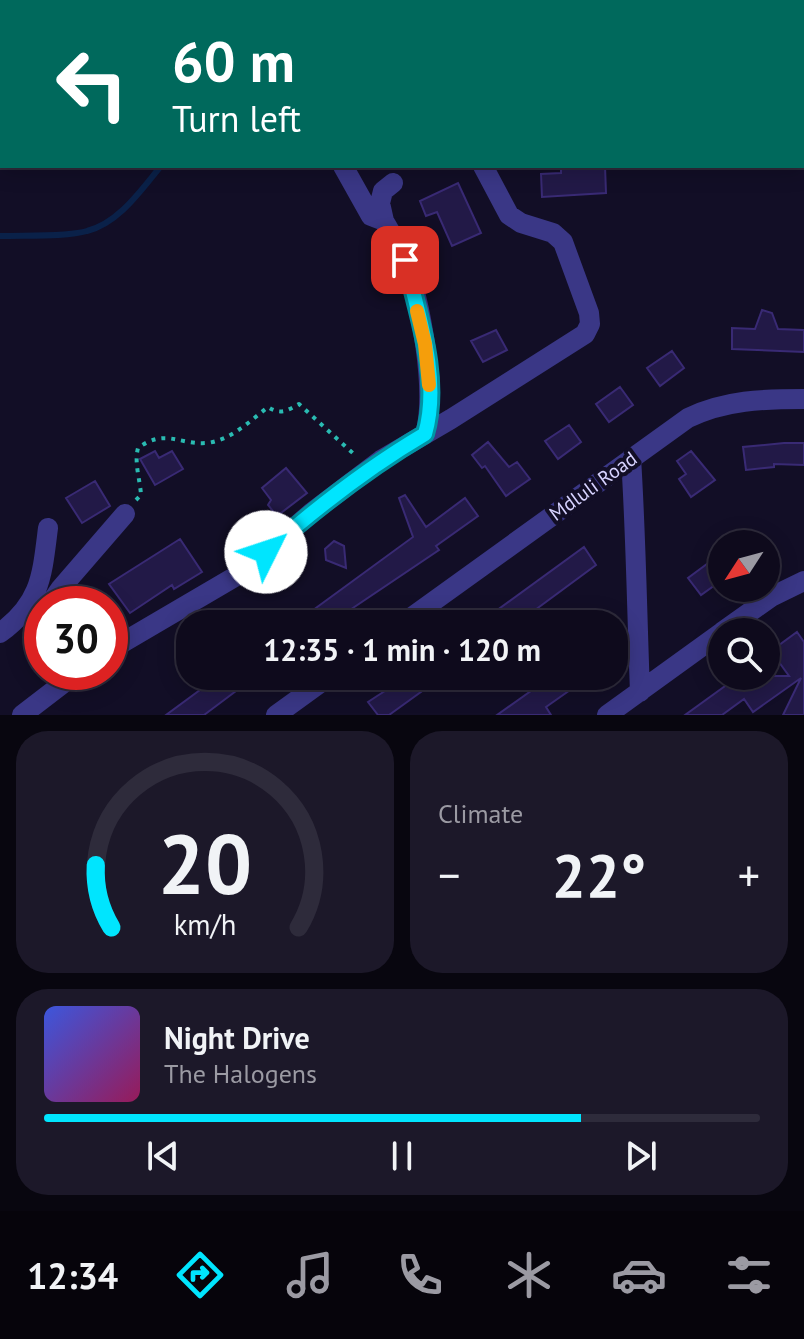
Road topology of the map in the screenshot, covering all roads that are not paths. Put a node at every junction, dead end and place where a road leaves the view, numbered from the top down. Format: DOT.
graph roads {
  1 [pos="344,168"];
  2 [pos="484,168"];
  3 [pos="393,183"];
  4 [pos="384,221"];
  5 [pos="804,399"];
  6 [pos="425,434"];
  7 [pos="631,458"];
  8 [pos="125,514"];
  9 [pos="48,528"];
  10 [pos="804,581"];
  11 [pos="63,586"];
  12 [pos="421,610"];
  13 [pos="742,618"];
  14 [pos="0,633"];
  15 [pos="128,639"];
  16 [pos="708,642"];
  17 [pos="46,690"];
  18 [pos="311,690"];
  19 [pos="640,692"];
  20 [pos="22,715"];
  21 [pos="276,715"];
  22 [pos="607,715"];
  1 -- 4 [label="street"];
  2 -- 6 [label="street"];
  3 -- 4 [label="street"];
  4 -- 6 [label="street"];
  5 -- 7 [label="street, Mdluli Road"];
  6 -- 15 [label="street"];
  7 -- 12 [label="street, Mdluli Road"];
  7 -- 19 [label="street"];
  8 -- 11 [label="street"];
  9 -- 14 [label="street"];
  10 -- 13 [label="street"];
  16 -- 19 [label="street"];
  17 -- 20 [label="street"];
  18 -- 21 [label="street"];
  19 -- 22 [label="street"];
}
